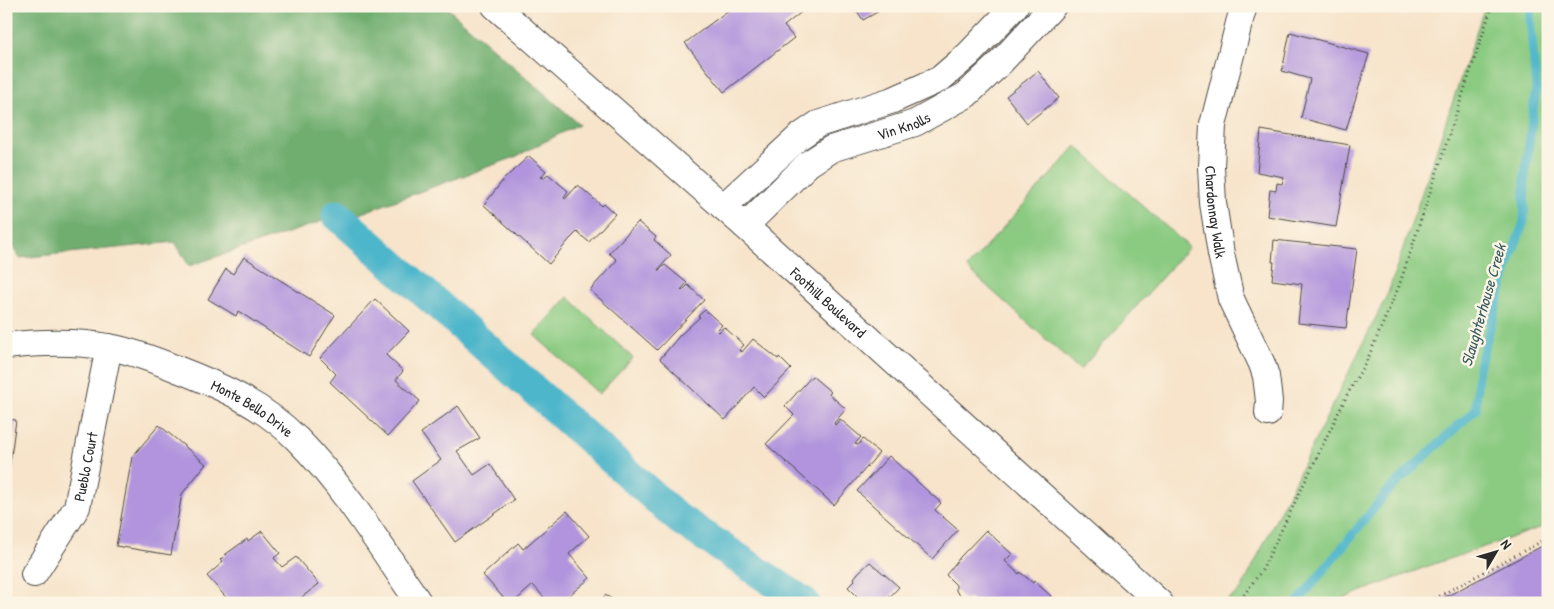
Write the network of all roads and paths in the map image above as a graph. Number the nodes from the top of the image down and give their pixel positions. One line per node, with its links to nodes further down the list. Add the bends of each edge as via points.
1 (495, 6): 6 (street, Foothill Boulevard)
2 (1015, 6): 6 (street, Vin Knolls, via 940,80 893,100 818,124 798,137)
3 (1053, 6): 7 (street, Vin Knolls, via 966,95 915,123 831,149 808,164)
4 (1244, 6): 10 (street, Chardonnay Walk, via 1213,125 1213,203 1231,299 1266,376)
5 (1492, 6): 16 (path, via 1395,295 1368,358 1262,570)
6 (723, 207): 7 (street, Foothill Boulevard)
7 (745, 226): 15 (street, Foothill Boulevard)
8 (6, 346): 9 (street, Monte Bello Drive, via 54,343)
9 (109, 347): 12 (street, Pueblo Court, via 77,507); 14 (street, Monte Bello Drive, via 146,357 217,385 240,396 280,424 321,467)
10 (1268, 413)
11 (1548, 538): 17 (path)
12 (34, 574)
13 (1535, 597): 18 (path)
14 (419, 603)
15 (1160, 603)
16 (1238, 603)
17 (1426, 603)
18 (1535, 603)

